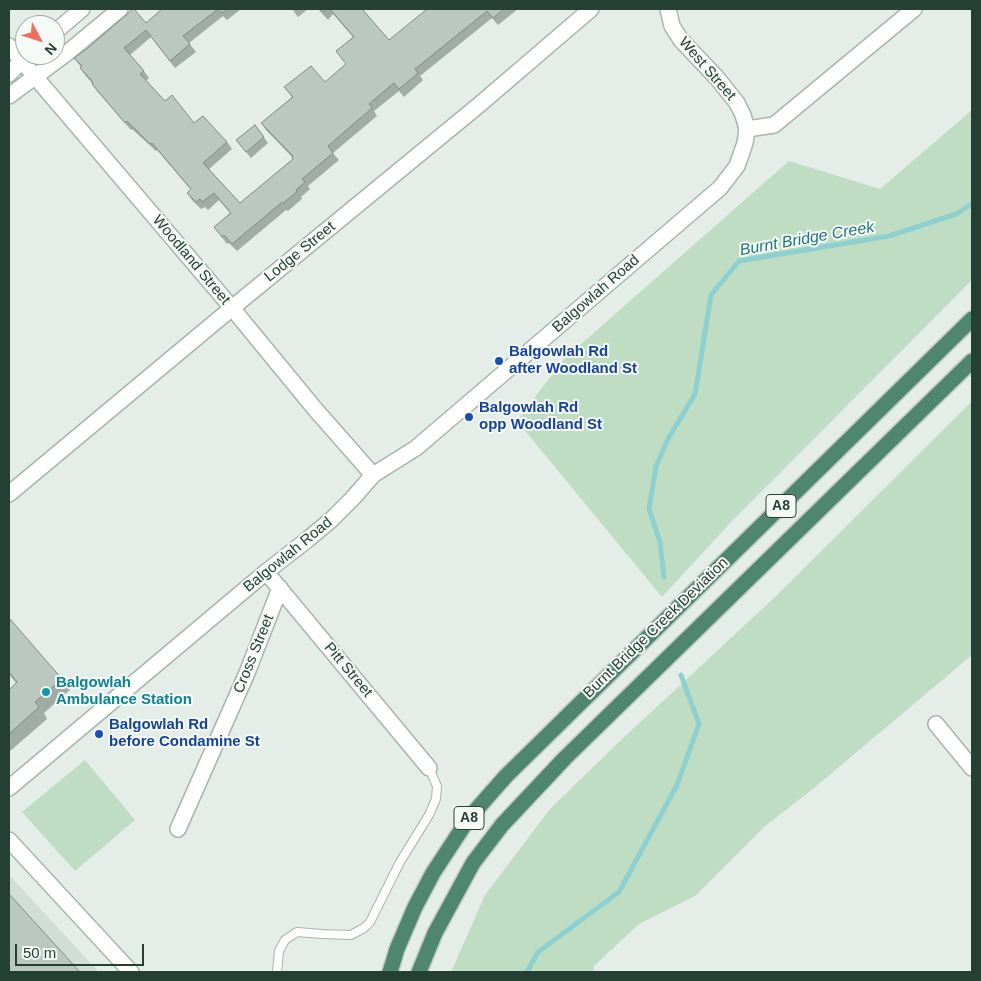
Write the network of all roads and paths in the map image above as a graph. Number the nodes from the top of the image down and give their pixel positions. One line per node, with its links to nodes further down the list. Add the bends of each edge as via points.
1 (82, 9): 6 (street)
2 (120, 9): 10 (street)
3 (592, 9): 13 (street, Lodge Street)
4 (668, 9): 12 (street, West Street, via 672,26 681,40 737,103)
5 (914, 9): 12 (street, via 774,125)
6 (65, 23)
7 (18, 65): 9 (street)
8 (29, 65): 10 (street, Woodland Street)
9 (9, 74)
10 (35, 76): 11 (street); 13 (street, Woodland Street)
11 (9, 96)
12 (747, 129): 16 (street, Balgowlah Road, via 737,166 720,188 416,448)
13 (232, 308): 16 (street, Woodland Street); 17 (street, Lodge Street)
14 (972, 319): 28 (highway, Burnt Bridge Creek Deviation / A8, via 506,776 469,818 433,873 397,949)
15 (972, 361): 29 (highway, Burnt Bridge Creek Deviation / A8, via 565,758 502,825 472,863 435,933)
16 (373, 474): 18 (street, Balgowlah Road, via 331,520)
17 (9, 494)
18 (266, 572): 19 (street, Pitt Street); 23 (street, Balgowlah Road)
19 (280, 588): 21 (street, Pitt Street); 24 (street, Cross Street, via 247,673)
20 (936, 724): 22 (street)
21 (429, 768): 27 (lane, via 437,786 436,798 370,922 351,935 297,932 285,940 279,951)
22 (972, 768)
23 (9, 788)
24 (178, 829)
25 (9, 840): 26 (street)
26 (131, 972)
27 (277, 972)
28 (390, 972)
29 (419, 972)

